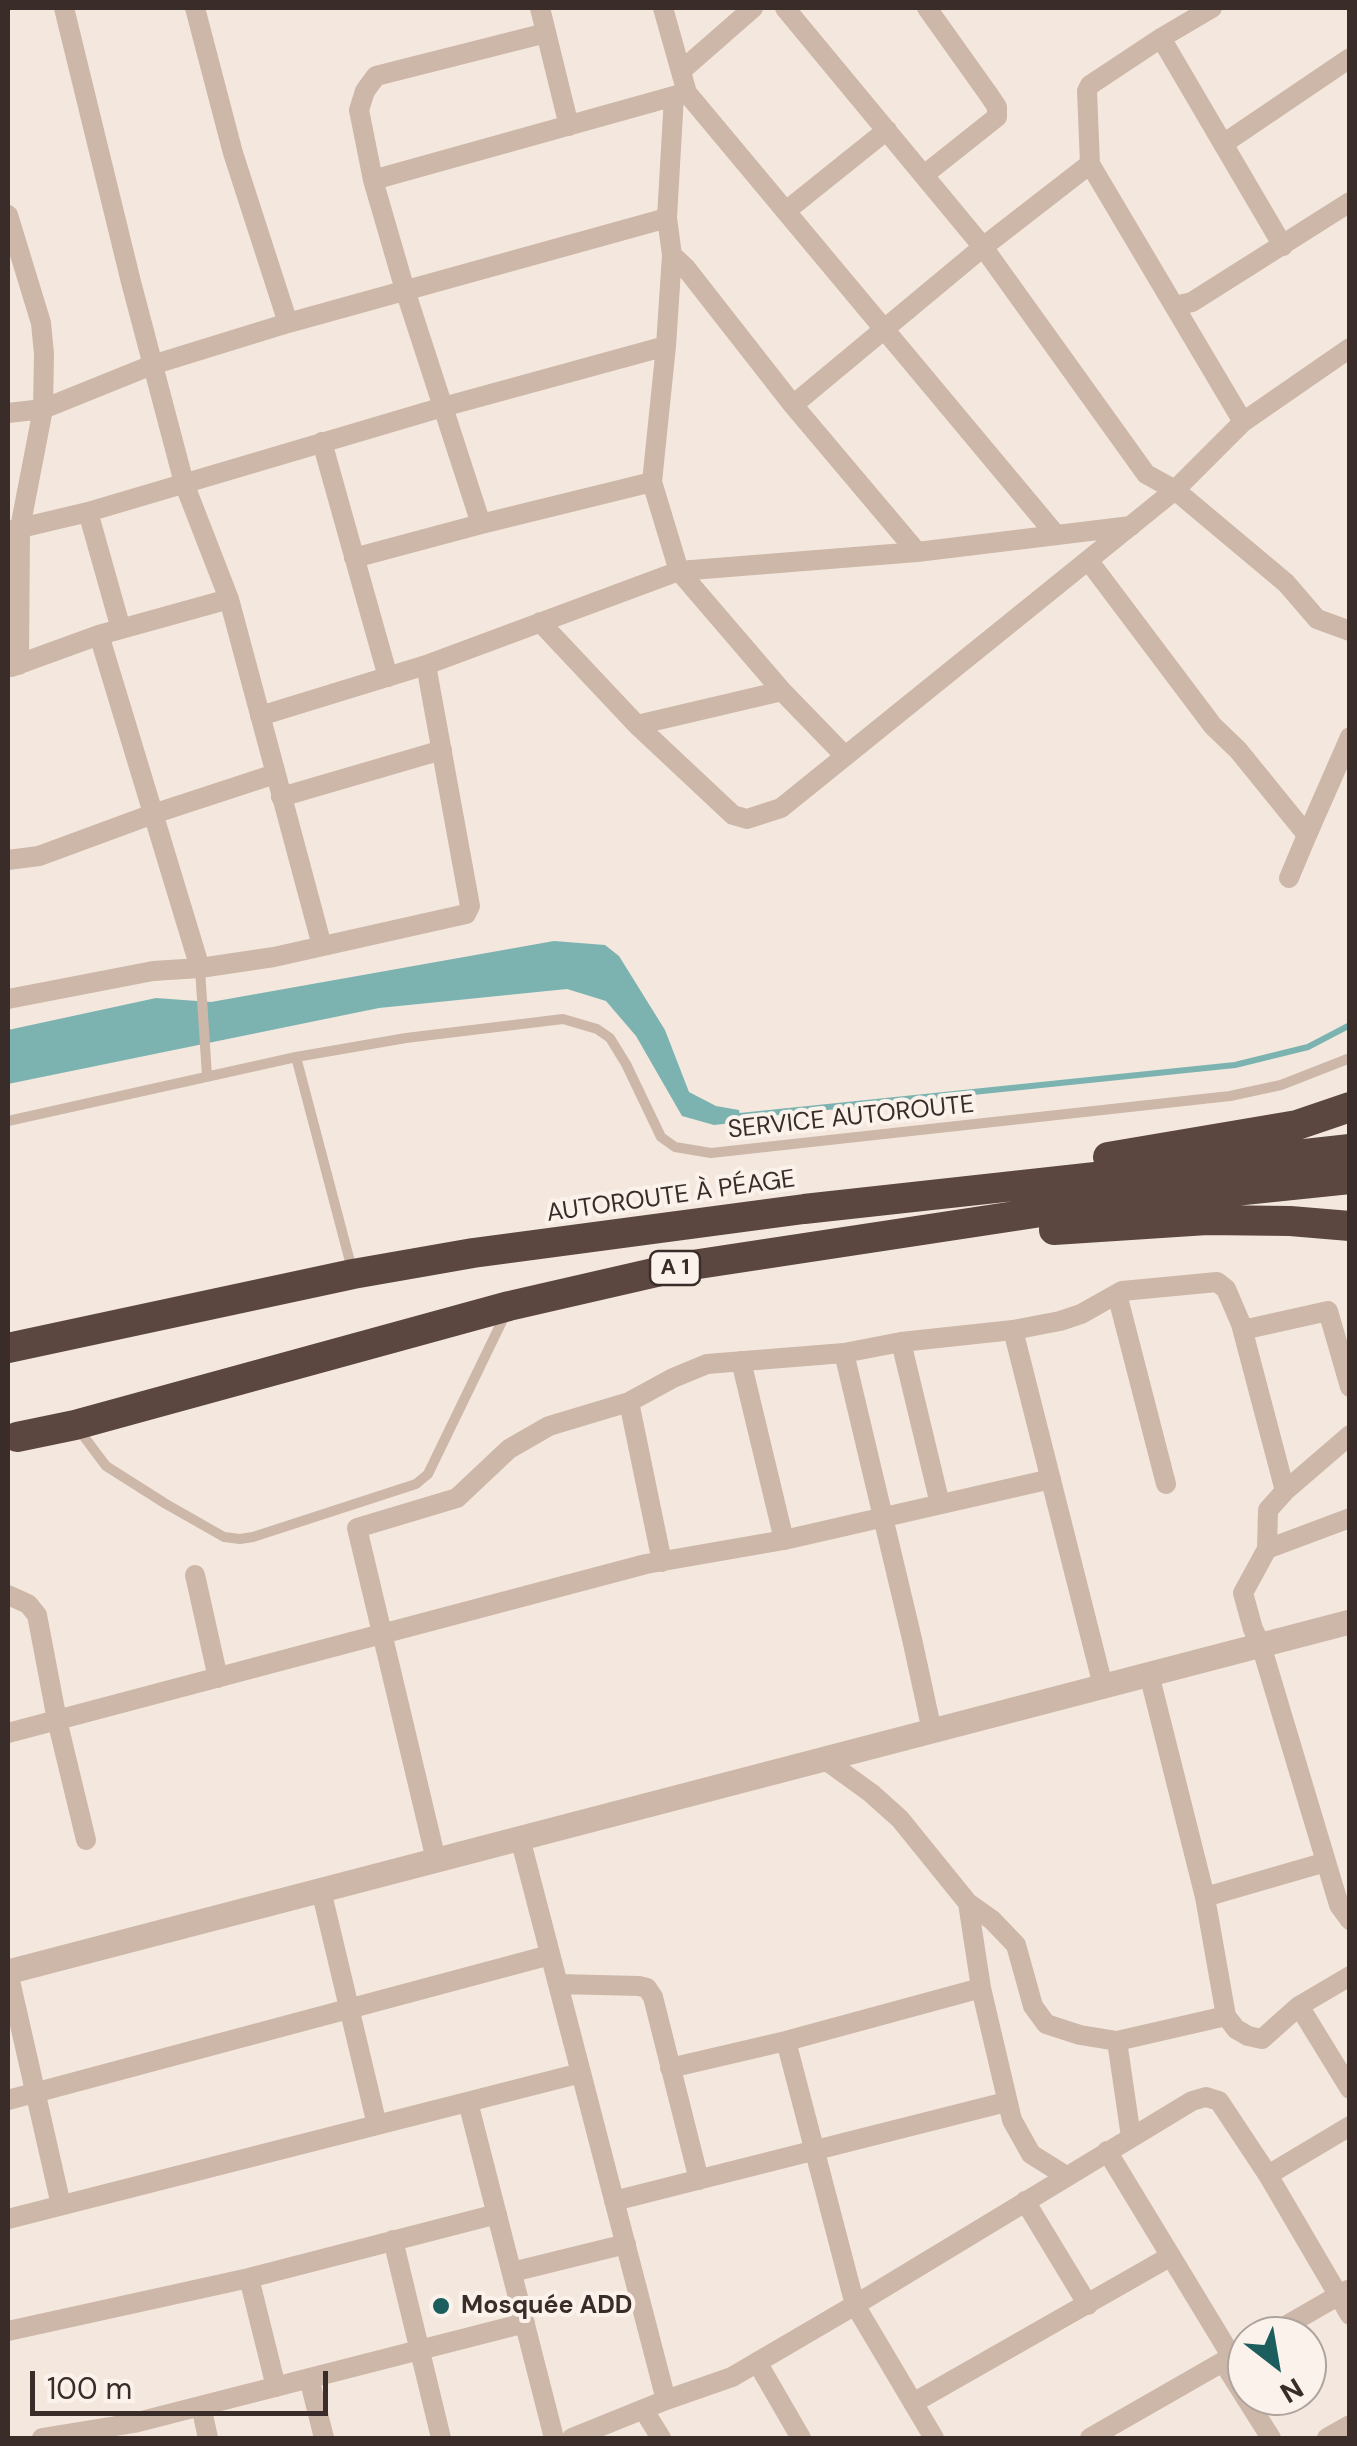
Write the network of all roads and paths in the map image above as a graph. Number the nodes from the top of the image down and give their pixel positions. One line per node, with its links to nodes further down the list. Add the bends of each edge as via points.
1 (64, 8): 33 (street)
2 (195, 8): 29 (street)
3 (540, 8): 9 (street)
4 (662, 8): 12 (street)
5 (754, 8): 12 (street)
6 (928, 8): 18 (street, via 997,116)
7 (790, 9): 15 (street)
8 (1206, 9): 10 (street)
9 (546, 33): 14 (street); 19 (street, via 376,76 359,110)
10 (1161, 38): 16 (street); 17 (street, via 1090,85)
11 (1350, 58): 16 (street)
12 (681, 71): 13 (street)
13 (681, 95): 14 (street); 21 (street); 23 (street)
14 (569, 126): 19 (street)
15 (887, 130): 18 (street); 21 (street)
16 (1223, 144): 25 (street)
17 (1090, 164): 24 (street); 28 (street)
18 (924, 174): 24 (street)
19 (372, 180): 27 (street)
20 (1350, 202): 25 (street)
21 (786, 211): 30 (street)
22 (8, 215): 36 (street, via 41,324)
23 (667, 218): 26 (street); 27 (street)
24 (984, 246): 30 (street); 42 (street, via 1146,474)
25 (1282, 246): 28 (street)
26 (672, 255): 31 (street); 34 (street)
27 (405, 290): 29 (street); 35 (street)
28 (1175, 306): 38 (street)
29 (288, 323): 33 (street)
30 (885, 328): 34 (street); 47 (street)
31 (666, 346): 35 (street); 40 (street)
32 (1350, 348): 38 (street)
33 (152, 365): 36 (street); 41 (street)
34 (792, 405): 48 (street)
35 (443, 406): 39 (street); 44 (street)
36 (44, 409): 37 (street); 46 (street)
37 (8, 413)
38 (1243, 422): 42 (street)
39 (322, 442): 41 (street); 49 (street)
40 (652, 482): 44 (street); 51 (street)
41 (184, 483): 43 (street); 52 (street)
42 (1175, 490): 45 (street); 55 (street, via 1286,583 1317,619)
43 (88, 512): 46 (street); 54 (street)
44 (481, 524): 49 (street)
45 (1131, 526): 47 (street); 50 (street)
46 (14, 529): 58 (street)
47 (1056, 535): 48 (street)
48 (917, 552): 51 (street)
49 (354, 558): 59 (street)
50 (1088, 560): 65 (street); 69 (street, via 1213,726)
51 (679, 571): 53 (street); 60 (street)
52 (229, 600): 54 (street); 61 (street)
53 (540, 622): 57 (street); 62 (street)
54 (120, 629): 56 (street)
55 (1350, 631)
56 (99, 634): 58 (street); 68 (street)
57 (426, 665): 59 (street); 64 (street)
58 (13, 666)
59 (388, 677): 61 (street)
60 (782, 691): 62 (street); 65 (street)
61 (260, 716): 66 (street)
62 (637, 725): 65 (street, via 733,815 747,819 781,808)
63 (1350, 737): 69 (street)
64 (442, 750): 67 (street); 72 (street, via 469,910)
65 (845, 756)
66 (276, 774): 67 (street); 68 (street)
67 (282, 796): 72 (street)
68 (154, 814): 70 (street, via 39,856); 73 (street)
69 (1307, 835): 71 (street)
70 (8, 860)
71 (1290, 878)
72 (322, 946): 73 (street)
73 (200, 968): 74 (street); 77 (lane)
74 (8, 999)
75 (296, 1057): 76 (lane, SERVICE AUTOROUTE, via 406,1038 581,1023 610,1038 661,1137 675,1147 711,1153 1230,1096); 77 (lane, SERVICE AUTOROUTE); 85 (lane)
76 (1350, 1058)
77 (207, 1076): 79 (lane, SERVICE AUTOROUTE)
78 (1350, 1107): 82 (highway, via 1297,1125)
79 (8, 1121)
80 (1350, 1149): 82 (highway, AUTOROUTE À PÉAGE / A 1)
81 (1350, 1179): 84 (highway, A 1, via 1061,1209)
82 (804, 1209): 85 (highway, AUTOROUTE À PÉAGE / A 1)
83 (1350, 1226): 84 (highway, via 1207,1220)
84 (841, 1243): 87 (highway, A 1, via 679,1267)
85 (354, 1274): 91 (highway, AUTOROUTE À PÉAGE / A 1)
86 (1117, 1294): 88 (street, via 1217,1282); 89 (street, via 1081,1314); 100 (street)
87 (509, 1306): 96 (highway, A 1); 96 (lane, via 428,1474 416,1484 253,1537 224,1537 166,1504 106,1466)
88 (1241, 1324): 94 (street, via 1256,1328 1328,1311); 101 (street)
89 (1013, 1330): 90 (street); 99 (street)
90 (901, 1342): 92 (street); 102 (street)
91 (8, 1348)
92 (844, 1353): 93 (street); 103 (street)
93 (741, 1362): 95 (street, via 707,1364); 105 (street)
94 (1350, 1387)
95 (629, 1402): 107 (street); 111 (street, via 549,1426 509,1450 457,1498 357,1528)
96 (75, 1425): 98 (highway, A 1)
97 (1350, 1435): 101 (street)
98 (17, 1437)
99 (1050, 1478): 102 (street); 115 (street)
100 (1166, 1484)
101 (1285, 1491): 106 (street, via 1268,1510)
102 (940, 1504): 103 (street)
103 (883, 1517): 105 (street); 117 (street)
104 (1350, 1518): 106 (street)
105 (784, 1540): 107 (street)
106 (1268, 1549): 112 (street, via 1244,1593)
107 (662, 1562): 111 (street)
108 (196, 1575): 114 (street)
109 (8, 1594): 116 (street, via 37,1615)
110 (1350, 1622): 112 (street)
111 (382, 1634): 114 (street); 122 (street)
112 (1261, 1645): 113 (street); 123 (street)
113 (1149, 1674): 115 (street); 125 (street)
114 (218, 1678): 116 (street)
115 (1103, 1686): 117 (street)
116 (56, 1720): 118 (street); 121 (street)
117 (932, 1731): 119 (street)
118 (8, 1733)
119 (824, 1759): 120 (street); 126 (street, via 900,1819)
120 (520, 1838): 122 (street); 128 (street)
121 (86, 1840)
122 (436, 1860): 124 (street)
123 (1326, 1862): 125 (street); 127 (street, via 1338,1905)
124 (321, 1890): 129 (street); 134 (street)
125 (1205, 1897): 135 (street)
126 (968, 1902): 132 (street); 137 (street, via 1016,1945 1033,2006 1046,2024)
127 (1350, 1920)
128 (550, 1956): 131 (street); 134 (street)
129 (8, 1972): 141 (street)
130 (1350, 1976): 133 (street)
131 (558, 1984): 138 (street, via 647,1988); 139 (street)
132 (981, 1988): 136 (street); 144 (street)
133 (1299, 2006): 135 (street, via 1262,2039 1248,2036); 140 (street)
134 (350, 2009): 141 (street); 145 (street)
135 (1226, 2016): 137 (street)
136 (786, 2041): 138 (street); 148 (street)
137 (1117, 2041): 147 (street)
138 (670, 2068): 152 (street)
139 (581, 2073): 143 (street); 153 (street)
140 (1350, 2089)
141 (35, 2093): 142 (street); 155 (street)
142 (8, 2100)
143 (468, 2102): 145 (street); 156 (street)
144 (1006, 2102): 148 (street); 151 (street, via 1031,2154)
145 (377, 2125): 155 (street)
146 (1350, 2126): 150 (street)
147 (1132, 2137): 149 (street); 150 (street, via 1206,2097 1219,2101)
148 (814, 2151): 152 (street); 164 (street)
149 (1107, 2151): 151 (street); 160 (street)
150 (1268, 2175): 163 (street)
151 (1066, 2176): 154 (street)
152 (699, 2180): 153 (street)
153 (614, 2201): 159 (street)
154 (1025, 2202): 164 (street); 165 (street)
155 (61, 2205): 157 (street)
156 (497, 2214): 158 (street); 161 (street)
157 (8, 2218)
158 (392, 2240): 162 (street); 171 (street)
159 (626, 2244): 161 (street); 176 (street)
160 (1171, 2256): 165 (street); 170 (street)
161 (512, 2272): 168 (street)
162 (249, 2278): 169 (street); 175 (street)
163 (1344, 2292): 166 (street); 167 (street)
164 (855, 2305): 173 (street); 177 (street)
165 (1088, 2305): 177 (street)
166 (1350, 2315)
167 (1303, 2316)
168 (525, 2323): 171 (street); 185 (street)
169 (8, 2330)
170 (1227, 2344)
171 (420, 2350): 174 (street); 184 (street)
172 (1227, 2359): 190 (street)
173 (757, 2362): 176 (street); 188 (street)
174 (309, 2378): 175 (street); 183 (street)
175 (276, 2387): 178 (street)
176 (666, 2400): 179 (street)
177 (913, 2404): 189 (street)
178 (201, 2406): 181 (street); 182 (street)
179 (644, 2409): 186 (street); 187 (street)
180 (1350, 2425): 191 (street)
181 (42, 2438)
182 (208, 2438)
183 (324, 2438)
184 (442, 2438)
185 (554, 2438)
186 (572, 2438)
187 (661, 2438)
188 (801, 2438)
189 (934, 2438)
190 (1090, 2438)
191 (1327, 2438)

